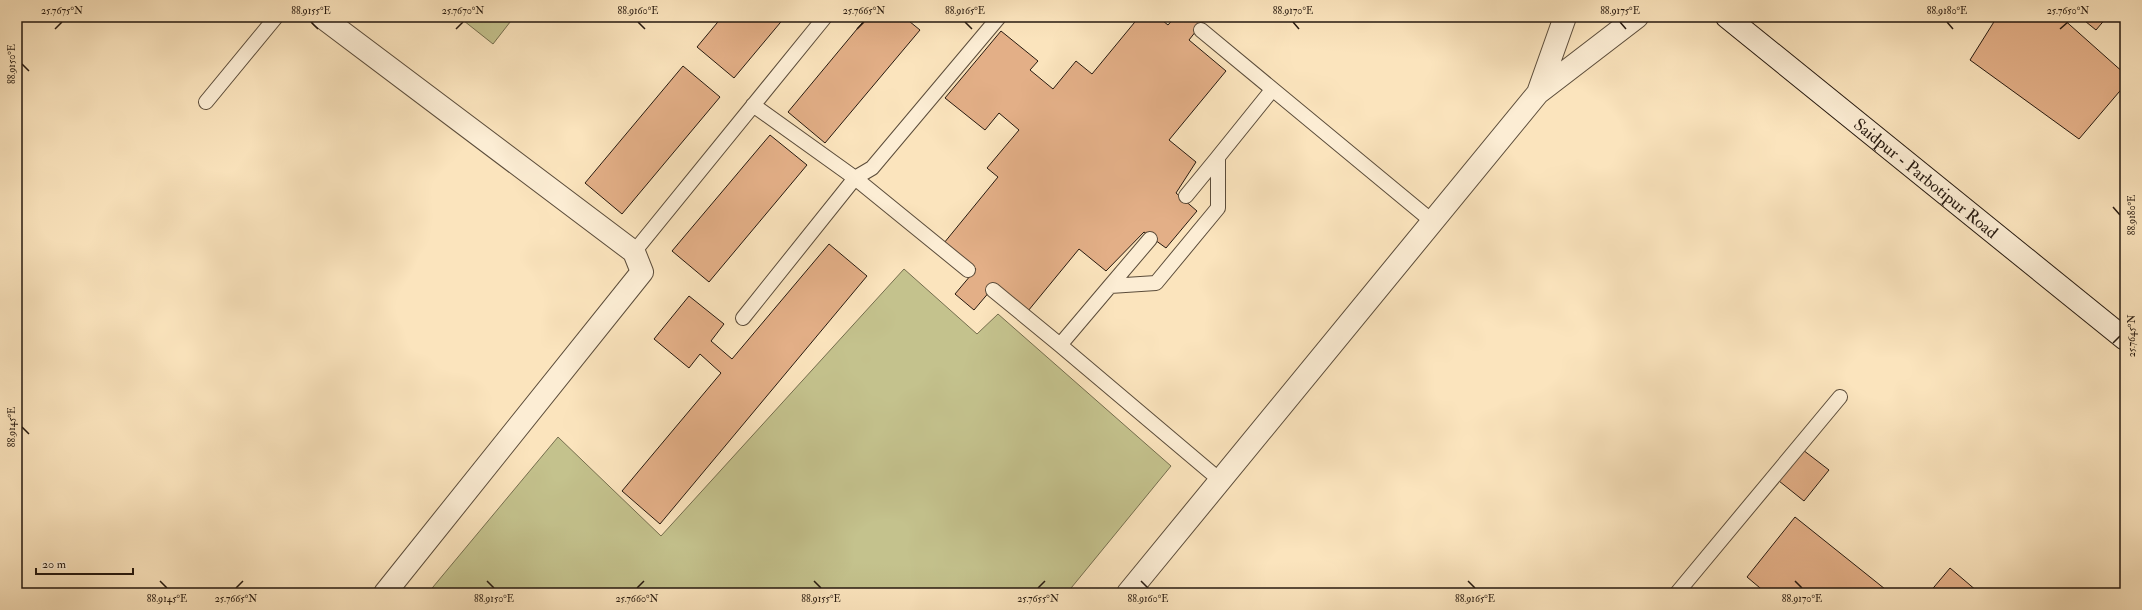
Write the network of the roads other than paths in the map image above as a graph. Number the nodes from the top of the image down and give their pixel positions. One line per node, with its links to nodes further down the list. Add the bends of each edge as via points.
1 (276, 17): 11 (lane)
2 (322, 17): 18 (street)
3 (826, 17): 12 (lane)
4 (999, 17): 14 (lane, via 872,168)
5 (1565, 17): 10 (street)
6 (1637, 17): 10 (street)
7 (1727, 17): 23 (street, Saidpur - Parbotipur Road)
8 (1201, 30): 9 (lane)
9 (1272, 90): 13 (lane); 16 (lane)
10 (1538, 93): 16 (street)
11 (206, 102)
12 (753, 105): 14 (lane); 18 (lane)
13 (1218, 157): 15 (lane); 20 (lane, via 1218,208 1156,283)
14 (855, 178): 19 (lane); 22 (lane)
15 (1186, 196)
16 (1433, 222): 26 (street)
17 (1150, 239): 20 (lane)
18 (634, 252): 27 (street, via 642,272)
19 (968, 270)
20 (1110, 286): 24 (lane)
21 (993, 290): 24 (lane)
22 (743, 318)
23 (2125, 339)
24 (1060, 345): 26 (lane)
25 (1840, 396): 29 (lane)
26 (1221, 481): 28 (street)
27 (385, 593)
28 (1128, 593)
29 (1677, 593)

